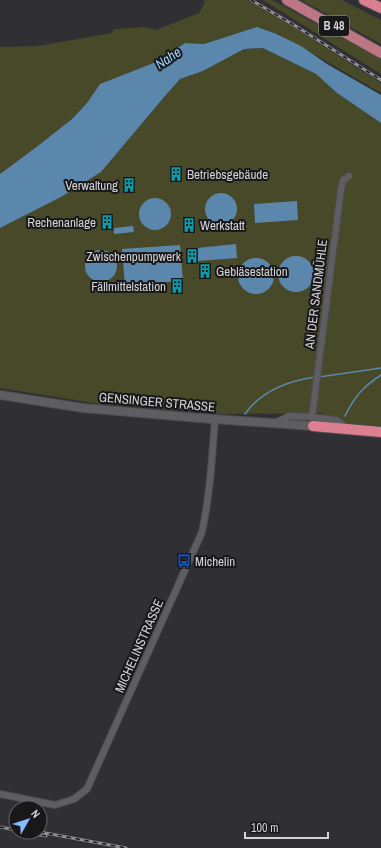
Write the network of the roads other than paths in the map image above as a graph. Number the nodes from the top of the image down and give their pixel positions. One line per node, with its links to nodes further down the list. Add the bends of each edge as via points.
1 (287, 0): 4 (main road, B 48)
2 (364, 0): 3 (highway)
3 (381, 8)
4 (381, 53)
5 (349, 176): 8 (street, AN DER SANDMÜHLE, via 343,180 341,189)
6 (0, 395): 7 (street, GENSINGER STRASSE, via 83,408)
7 (215, 419): 8 (street, GENSINGER STRASSE, via 275,423); 10 (street, MICHELINSTRASSE, via 208,506 202,532 87,789 74,799 54,805)
8 (312, 422): 9 (highway)
9 (381, 432)
10 (0, 794)

